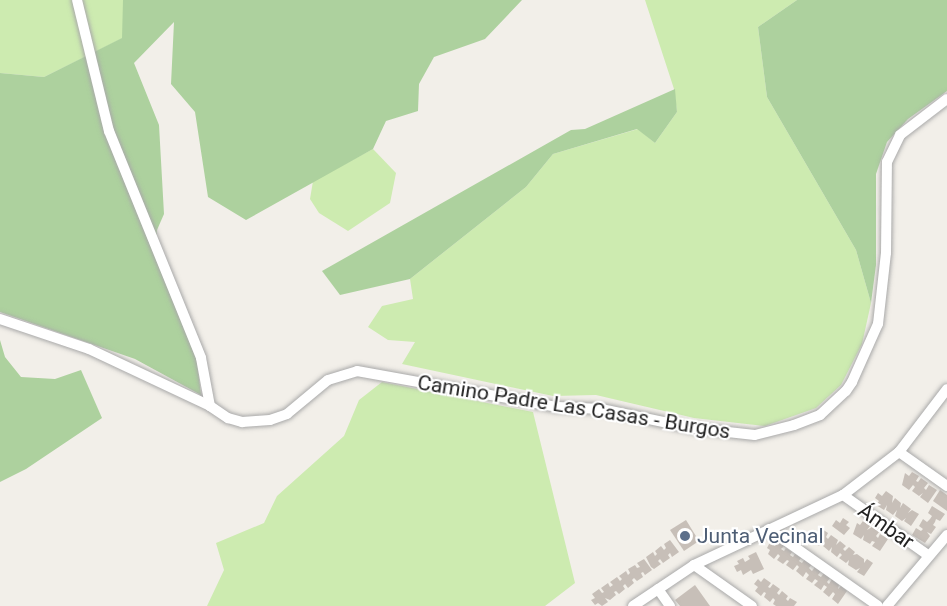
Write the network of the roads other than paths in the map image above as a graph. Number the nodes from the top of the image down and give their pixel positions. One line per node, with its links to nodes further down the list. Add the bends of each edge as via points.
1 (77, 0): 5 (street, via 109,131 201,358)
2 (947, 99): 5 (street, Camino Padre Las Casas - Burgos, via 907,127 890,152 885,176 886,253 878,324 852,382 820,415 754,435 692,428 601,409 558,407 357,371 328,380 287,414 270,420 254,423 228,418)
3 (0, 319): 5 (street, Camino Padre Las Casas - Burgos, via 89,349)
4 (947, 389): 6 (street)
5 (210, 406)
6 (899, 452): 7 (street); 8 (street)
7 (947, 486)
8 (843, 495): 9 (street); 11 (street, Ámbar)
9 (769, 529): 12 (street); 17 (street)
10 (947, 535): 11 (street)
11 (929, 556): 18 (street)
12 (694, 565): 13 (street); 16 (street)
13 (658, 589): 14 (street); 15 (street)
14 (633, 606)
15 (670, 606)
16 (752, 606)
17 (878, 606)
18 (887, 606)

